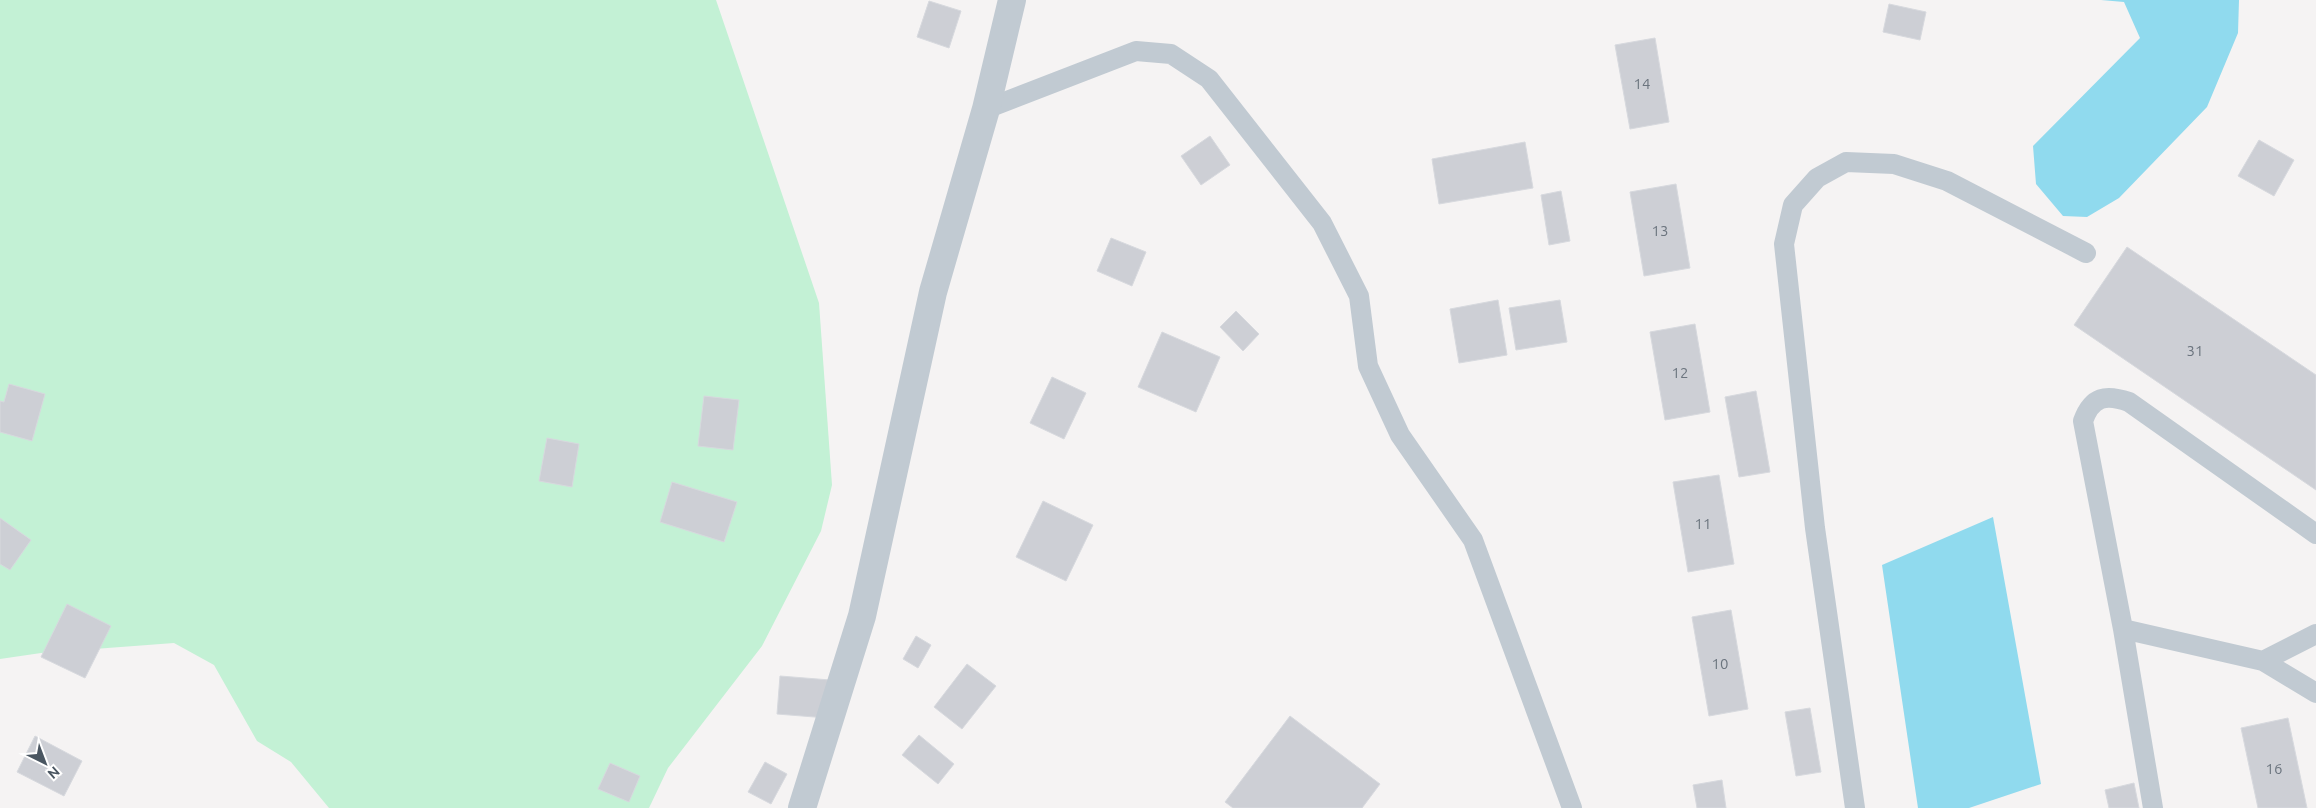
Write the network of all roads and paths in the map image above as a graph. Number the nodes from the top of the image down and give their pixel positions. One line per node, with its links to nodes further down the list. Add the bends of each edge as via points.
1 (1012, 0): 2 (street)
2 (986, 109): 9 (street, via 933,292 862,616); 10 (lane, via 1136,51 1172,54 1209,79 1322,223 1358,296 1368,366 1400,435 1473,540)
3 (2086, 253): 11 (lane, via 1947,181 1894,164 1846,162 1817,178 1793,205 1784,244 1815,528)
4 (2316, 534): 5 (lane, via 2130,402 2114,397 2100,398 2088,408 2083,421)
5 (2123, 628): 7 (lane); 12 (lane)
6 (2316, 634): 7 (lane)
7 (2263, 661): 8 (lane)
8 (2316, 692)
9 (802, 808)
10 (1572, 808)
11 (1854, 808)
12 (2153, 808)

